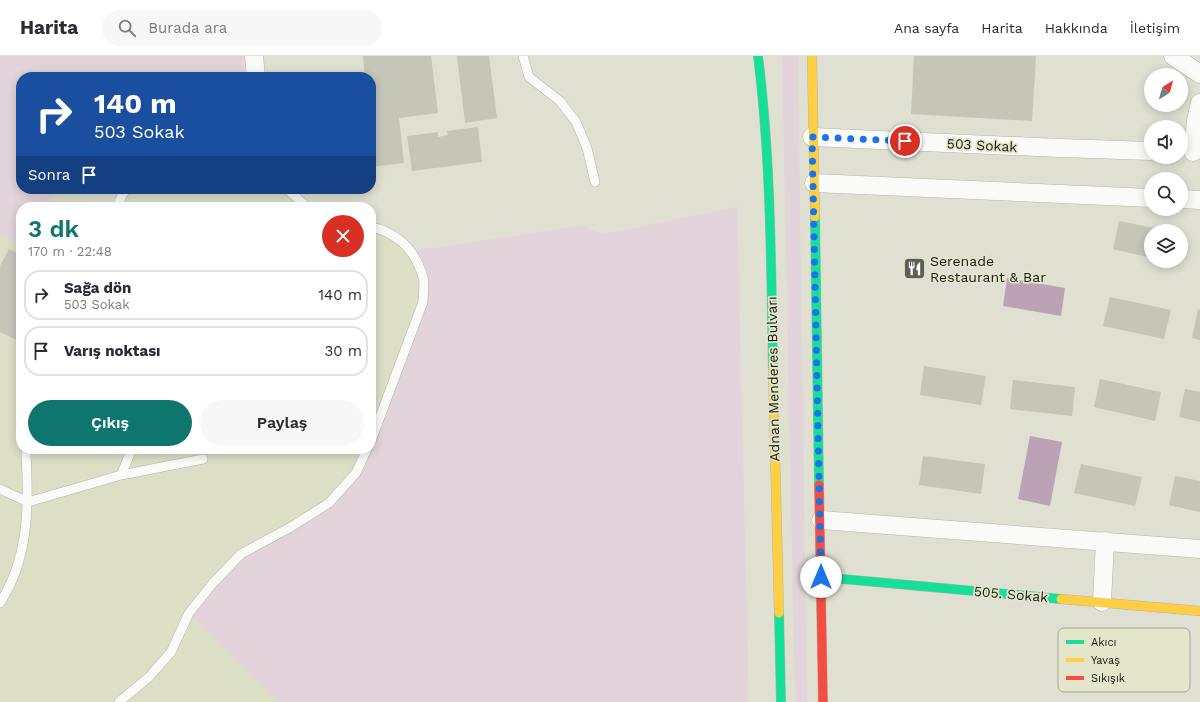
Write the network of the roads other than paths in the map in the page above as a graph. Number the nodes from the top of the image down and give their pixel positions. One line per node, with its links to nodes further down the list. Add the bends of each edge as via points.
1 (254, 56): 6 (street)
2 (523, 56): 12 (lane, via 529,77 560,101 576,122 587,148)
3 (758, 56): 36 (main road, Adnan Menderes Bulvarı, via 769,175)
4 (812, 56): 9 (main road)
5 (1173, 56): 7 (street)
6 (256, 72)
7 (1200, 74)
8 (1200, 103): 11 (street)
9 (812, 137): 10 (street, 503 Sokak); 13 (main road)
10 (1144, 151)
11 (1192, 152)
12 (595, 182)
13 (814, 182): 15 (street); 28 (main road)
14 (293, 194): 18 (lane)
15 (1144, 198)
16 (1188, 199): 17 (street)
17 (1200, 200)
18 (301, 202)
19 (376, 229): 20 (lane, via 395,236 412,251 424,278 423,302)
20 (376, 428)
21 (26, 454): 27 (lane)
22 (130, 454): 25 (lane)
23 (365, 454): 35 (lane, via 356,473 329,503 241,554 189,613 171,652 149,677)
24 (203, 459): 25 (lane)
25 (121, 475): 27 (lane)
26 (0, 489): 27 (lane)
27 (28, 502): 33 (lane, via 22,555 10,588)
28 (821, 520): 29 (street); 31 (main road)
29 (1105, 541): 30 (street); 32 (street)
30 (1200, 548)
31 (821, 577): 32 (main road, 505. Sokak); 37 (main road)
32 (1102, 602): 34 (main road, 505. Sokak)
33 (0, 603)
34 (1200, 611)
35 (119, 702)
36 (781, 702)
37 (823, 702)

